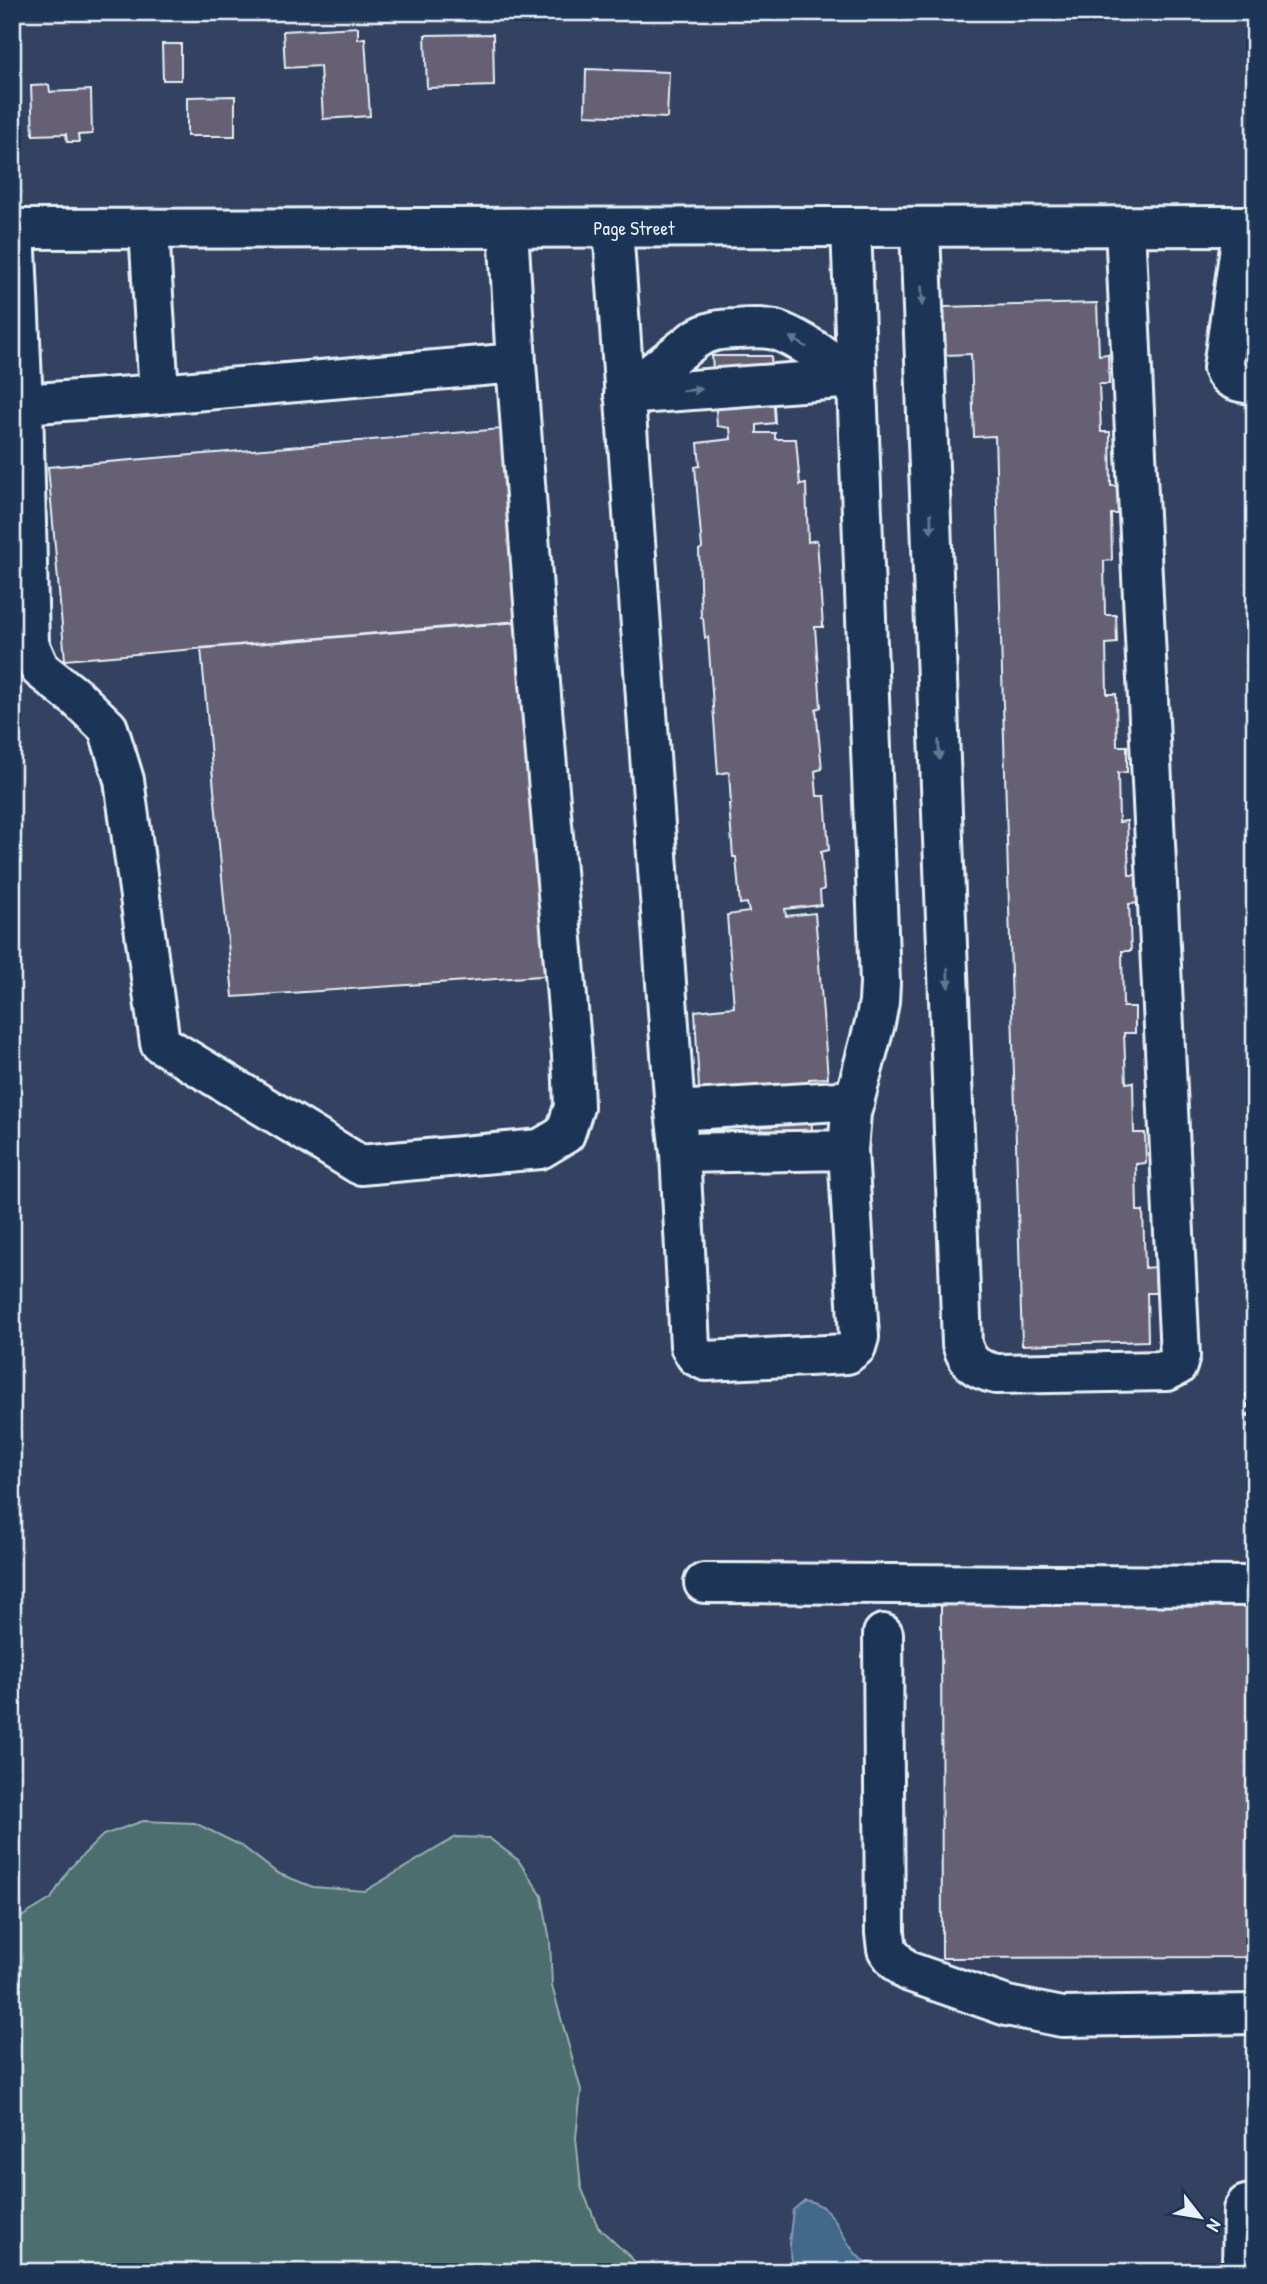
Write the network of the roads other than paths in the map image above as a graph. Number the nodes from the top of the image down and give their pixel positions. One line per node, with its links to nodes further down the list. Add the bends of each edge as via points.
1 (1251, 222): 3 (main road, Page Street); 9 (main road)
2 (851, 227): 4 (main road, Page Street); 5 (main road, Page Street); 11 (main road)
3 (1125, 227): 5 (main road, Page Street); 5 (main road, one-way to 3, via 962,1344 965,1356 983,1371 996,1374 1167,1371 1177,1366 1180,1356)
4 (613, 228): 8 (main road, Page Street); 14 (main road)
5 (920, 228)
6 (14, 229): 7 (main road, Page Street); 15 (main road)
7 (149, 229): 8 (main road, Page Street); 13 (main road)
8 (508, 229): 10 (main road)
9 (1245, 289): 12 (main road, via 1223,368 1231,379)
10 (516, 363): 13 (main road); 15 (main road, via 573,1107 565,1134 540,1149 360,1165 160,1043 124,780 108,728 40,669 29,644)
11 (856, 378): 14 (main road, one-way to 11); 14 (main road, one-way to 14, via 776,331 719,330 694,340); 16 (main road, via 880,983)
12 (1255, 385)
13 (159, 394): 15 (main road)
14 (624, 395): 17 (main road)
15 (23, 404)
16 (855, 1100): 17 (main road); 18 (main road)
17 (675, 1111): 19 (main road)
18 (848, 1150): 19 (main road); 19 (main road, via 856,1347 847,1354 706,1361 690,1346)
19 (680, 1153)
20 (704, 1583): 21 (main road)
21 (1255, 1586)
22 (883, 1634): 23 (main road, via 885,1933 887,1950 895,1961 907,1971 983,1998 1062,2017)
23 (1255, 2014)
24 (1255, 2203): 25 (main road, via 1243,2210)
25 (1242, 2272)

